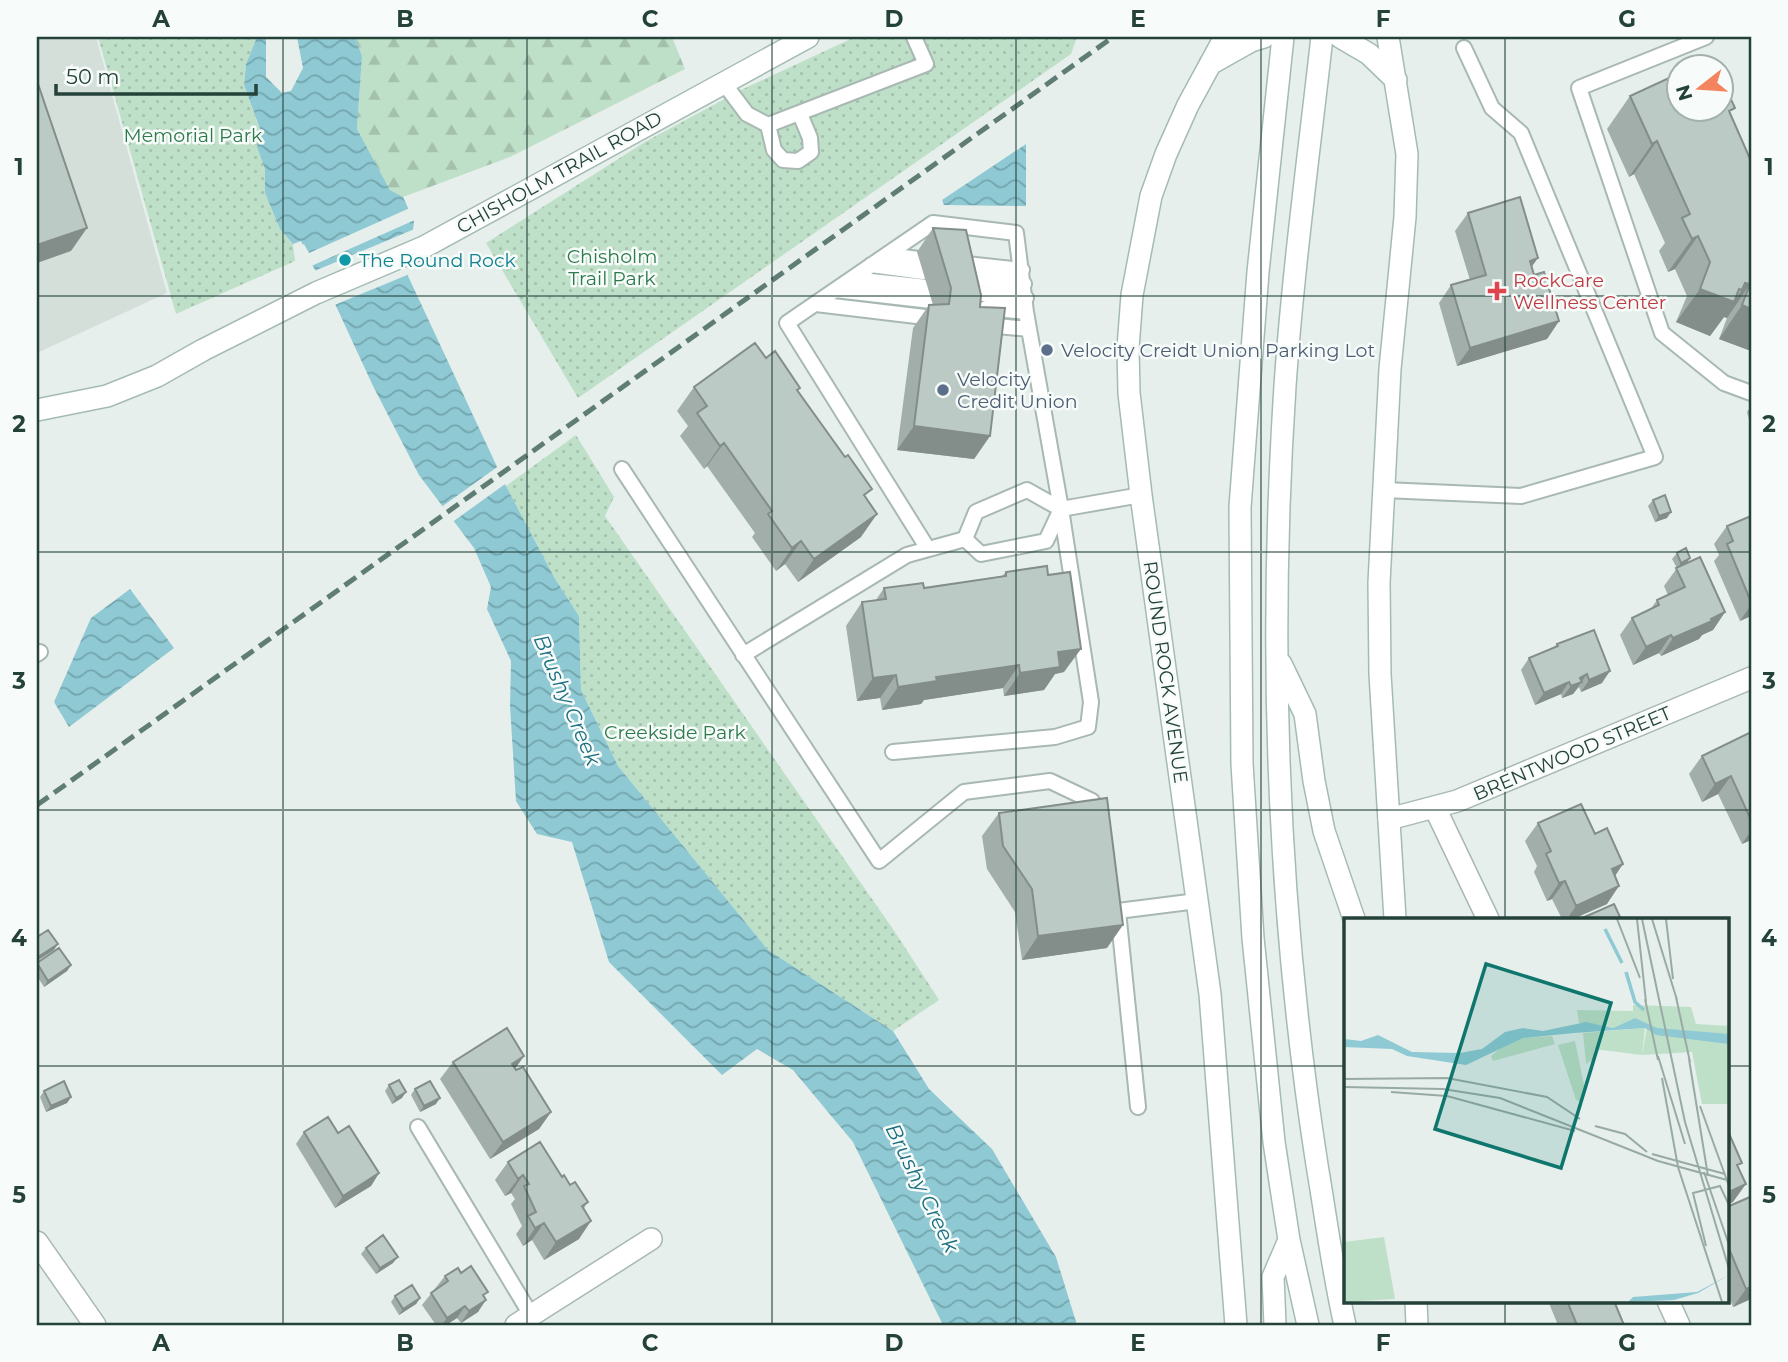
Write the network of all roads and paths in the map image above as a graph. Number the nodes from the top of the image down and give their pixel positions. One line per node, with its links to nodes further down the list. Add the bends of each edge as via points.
1 (808, 37): 14 (main road, CHISHOLM TRAIL ROAD)
2 (914, 37): 15 (lane, via 926,64)
3 (1209, 37): 12 (main road)
4 (1225, 37): 12 (main road, ROUND ROCK AVENUE)
5 (1264, 37): 12 (main road)
6 (1283, 37): 50 (main road, via 1240,507 1242,751 1253,938)
7 (1322, 37): 37 (main road, via 1285,385)
8 (1339, 37): 13 (main road, via 1369,54)
9 (1388, 37): 13 (main road)
10 (1706, 37): 28 (lane, via 1579,88 1662,334 1724,383)
11 (1464, 48): 31 (lane, via 1492,108 1521,133 1655,457 1521,495)
12 (1209, 65): 32 (main road, ROUND ROCK AVENUE, via 1151,196 1132,295 1129,393)
13 (1396, 80): 31 (main road, via 1406,154 1405,217)
14 (723, 82): 16 (lane, via 747,114); 29 (main road, CHISHOLM TRAIL ROAD, via 424,247 316,293 158,376 107,396)
15 (800, 114): 16 (lane); 16 (lane, via 811,152 798,161 783,160 774,150)
16 (768, 125)
17 (887, 255): 18 (lane); 18 (lane, via 921,265); 22 (lane, via 933,223 1016,233)
18 (871, 265): 19 (lane)
19 (852, 279): 20 (lane); 21 (lane)
20 (927, 287)
21 (835, 290): 23 (lane); 24 (lane)
22 (1024, 291): 22 (lane, via 957,284); 27 (lane)
23 (931, 302)
24 (816, 304): 25 (lane); 35 (lane, via 787,323)
25 (933, 318)
26 (964, 323): 27 (lane)
27 (1029, 329): 33 (lane)
28 (1751, 393)
29 (37, 410)
30 (622, 469): 36 (lane)
31 (1384, 490): 41 (main road, via 1379,583)
32 (1141, 495): 33 (lane); 43 (main road, ROUND ROCK AVENUE)
33 (1061, 509): 34 (lane, via 1046,541 981,554); 34 (lane, via 1027,490 976,512); 39 (lane, via 1091,702 1088,727 1055,737)
34 (965, 539): 35 (lane)
35 (929, 549): 36 (lane, via 907,555)
36 (744, 655): 42 (lane, via 879,861 964,792 1037,782 1050,781 1092,801)
37 (1278, 658): 44 (main road, via 1305,714 1324,831); 59 (main road, via 1280,820 1299,1039)
38 (1751, 678): 40 (main road, BRENTWOOD STREET)
39 (893, 752)
40 (1435, 808): 41 (main road, BRENTWOOD STREET); 46 (main road)
41 (1389, 819): 45 (main road)
42 (1102, 832)
43 (1197, 901): 47 (lane, via 1117,904); 56 (main road, ROUND ROCK AVENUE, via 1210,994)
44 (1354, 918)
45 (1395, 918)
46 (1488, 918)
47 (1138, 1107)
48 (418, 1127): 54 (lane)
49 (651, 1239): 54 (main road)
50 (1289, 1240): 57 (main road, via 1273,1277); 58 (main road)
51 (37, 1242): 55 (main road)
52 (1416, 1302): 60 (main road)
53 (1668, 1302): 61 (main road)
54 (523, 1320)
55 (95, 1325)
56 (1236, 1325)
57 (1275, 1325)
58 (1308, 1325)
59 (1345, 1325)
60 (1417, 1325)
61 (1679, 1325)

